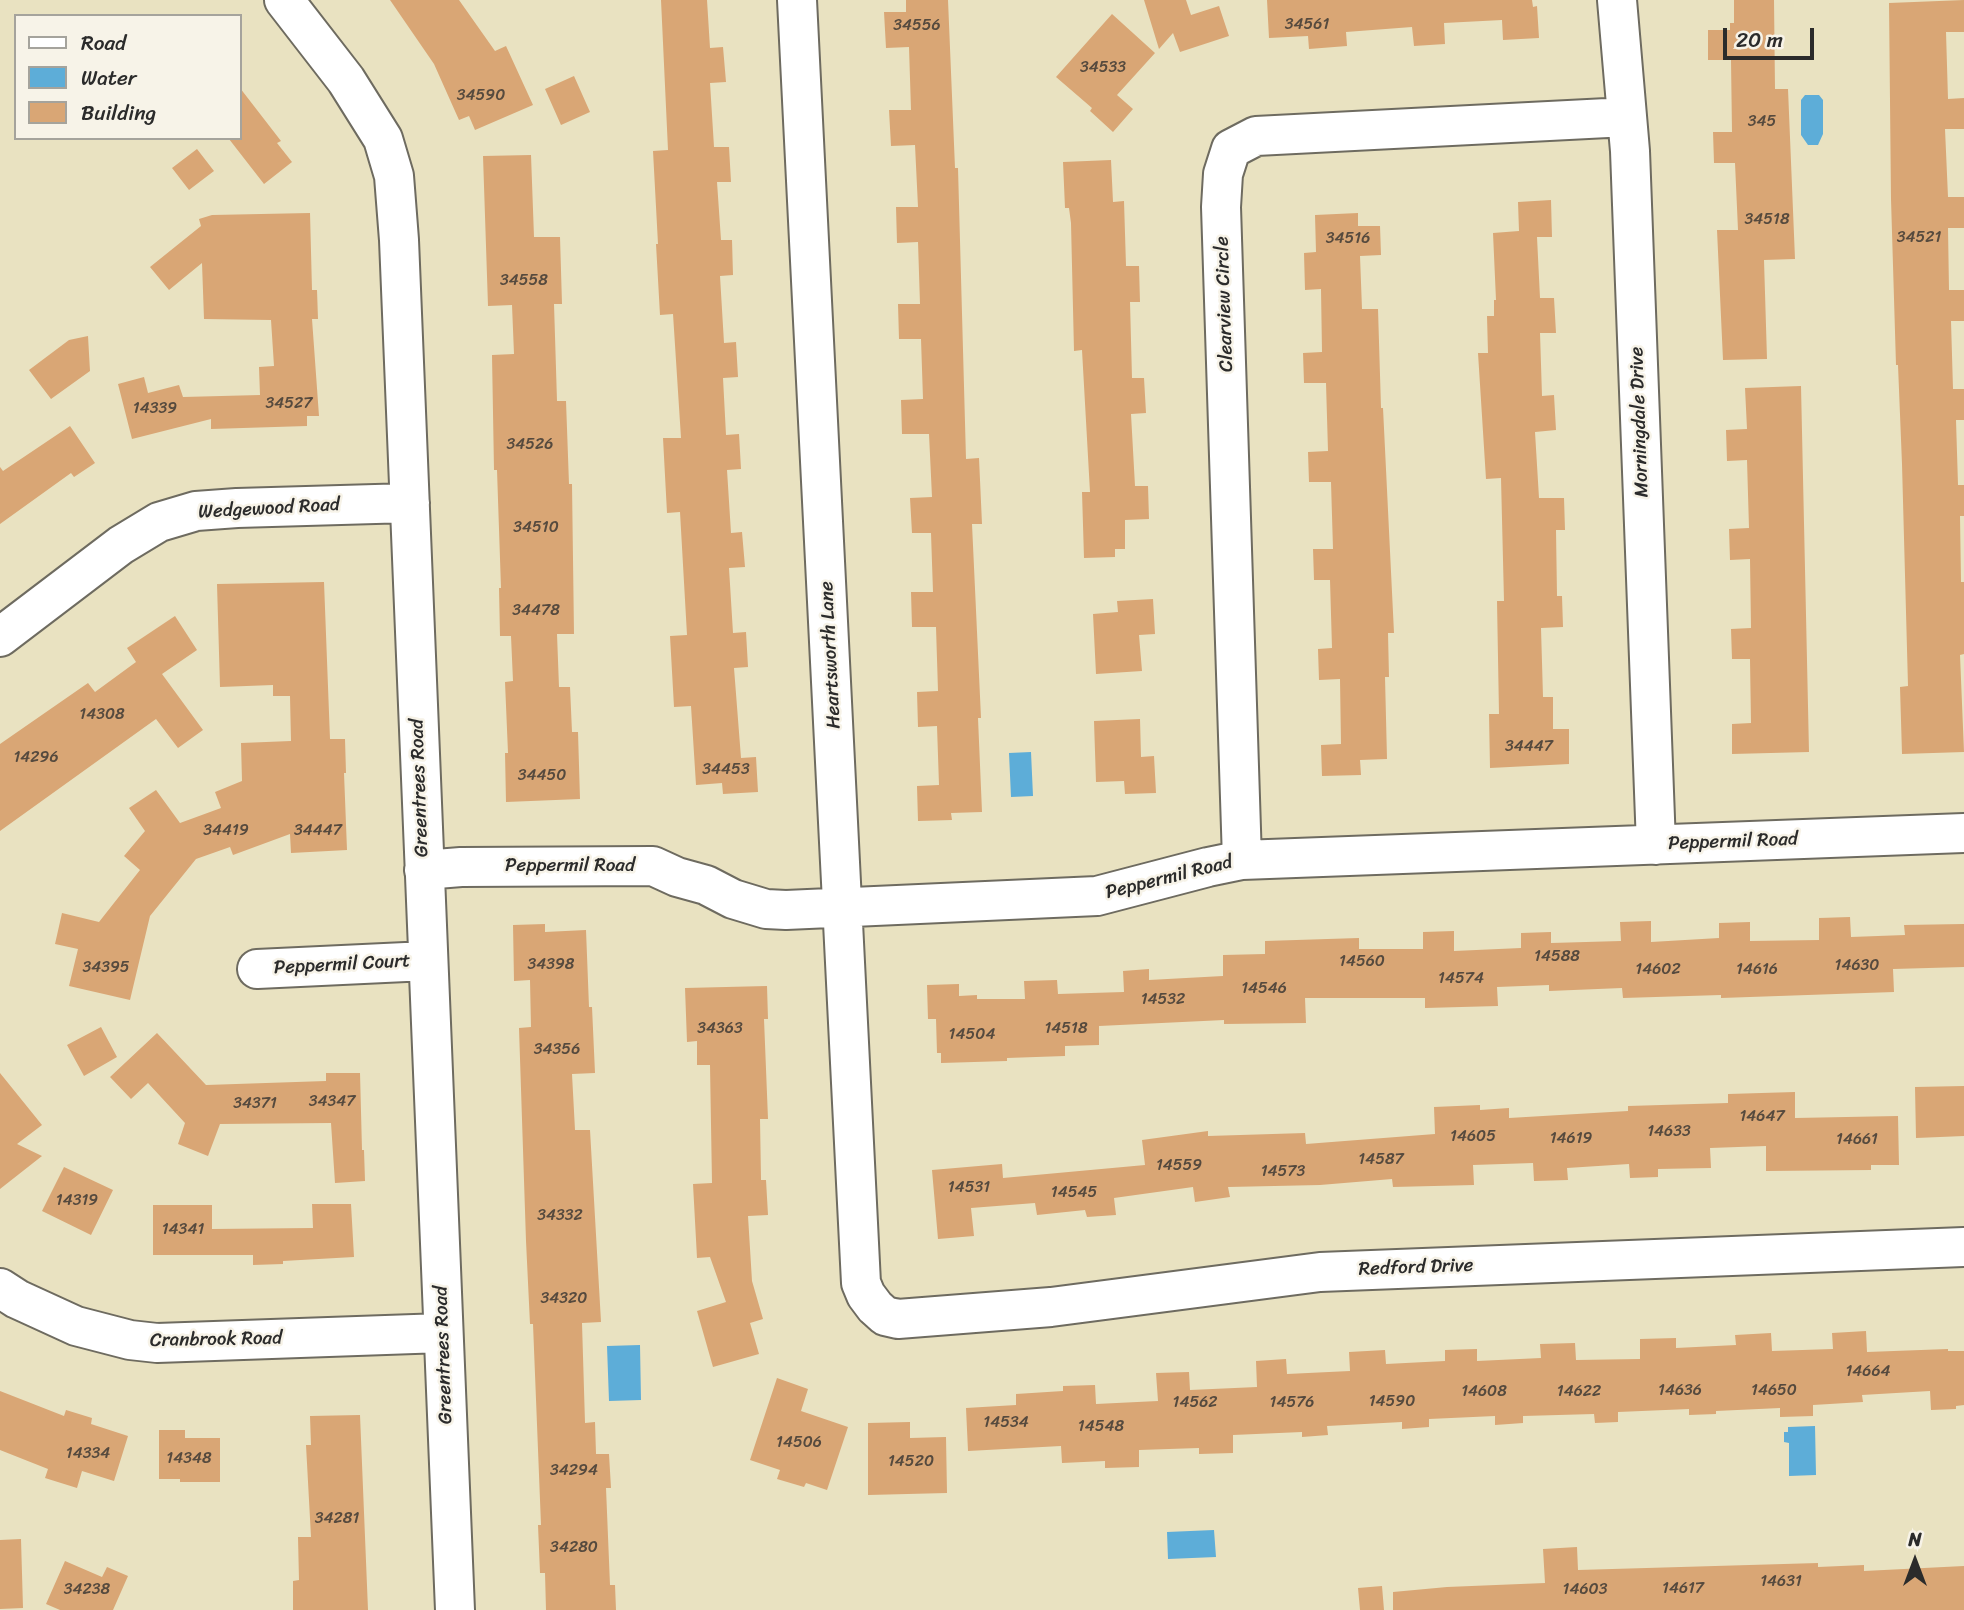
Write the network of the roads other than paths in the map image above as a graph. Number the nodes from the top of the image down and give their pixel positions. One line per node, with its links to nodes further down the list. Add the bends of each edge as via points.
1 (284, 0): 5 (street, Greentrees Road, via 346,80 383,139 394,176)
2 (797, 0): 11 (street, Heartsworth Lane)
3 (1617, 0): 4 (street, Morningdale Drive)
4 (1627, 117): 8 (street, Morningdale Drive); 9 (street, Clearview Circle, via 1256,136 1231,149 1223,174 1222,207)
5 (410, 503): 6 (street, Wedgewood Road, via 196,511 159,522 121,545); 10 (street, Greentrees Road)
6 (0, 637)
7 (1964, 833): 8 (street, Peppermil Road)
8 (1656, 845): 9 (street, Peppermil Road)
9 (1242, 860): 11 (street, Peppermil Road, via 1097,896)
10 (424, 870): 11 (street, Peppermil Road, via 653,866 766,909); 12 (street, Greentrees Road)
11 (843, 907): 16 (street, Heartsworth Lane, via 861,1283)
12 (428, 961): 13 (street, Peppermil Court); 17 (street, Greentrees Road)
13 (257, 969)
14 (1964, 1247): 16 (street, Redford Drive, via 1320,1272 1051,1307 898,1319)
15 (0, 1288): 17 (street, Cranbrook Road, via 76,1326 157,1343)
16 (875, 1307)
17 (443, 1333): 18 (street, Greentrees Road)
18 (455, 1610)

